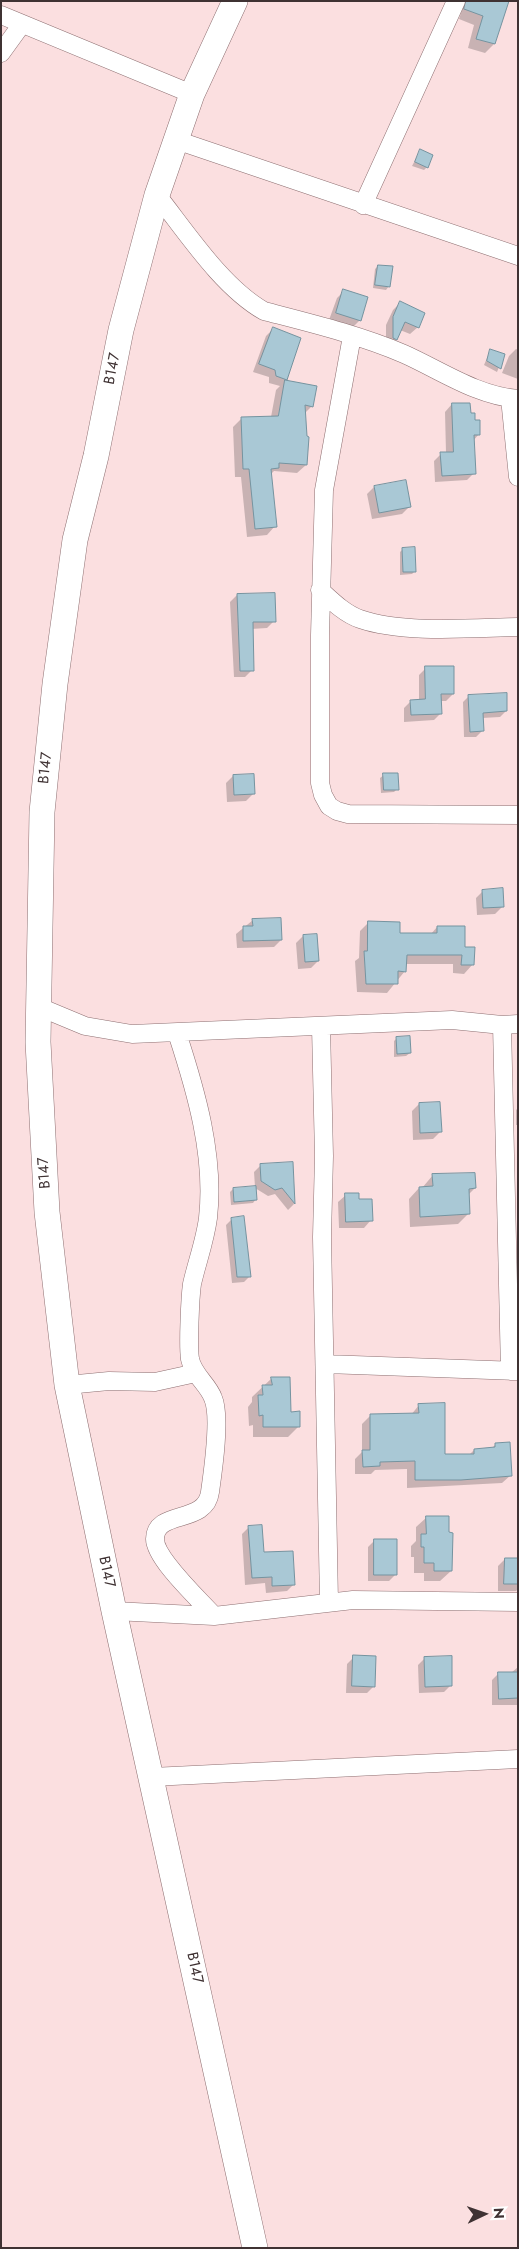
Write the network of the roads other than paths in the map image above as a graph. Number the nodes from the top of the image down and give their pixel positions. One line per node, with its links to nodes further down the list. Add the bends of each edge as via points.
1 (235, 1): 6 (main road, B147)
2 (456, 1): 9 (street)
3 (1, 15): 4 (street)
4 (22, 24): 5 (street); 6 (street)
5 (1, 53)
6 (192, 94): 7 (main road, B147 / B147)
7 (176, 140): 8 (main road, B147 / B147); 9 (street)
8 (156, 195): 11 (street, via 247,301 264,311); 17 (main road, B147 / B147, via 121,330 71,569 42,812)
9 (363, 205): 10 (street)
10 (518, 256)
11 (352, 336): 12 (street, via 403,354 458,381); 14 (street, via 324,490)
12 (514, 399): 13 (street)
13 (518, 477)
14 (320, 590): 15 (street, via 346,612 377,623 431,628); 16 (street, via 320,783 329,806 338,812 362,816)
15 (518, 627)
16 (518, 815)
17 (37, 1006): 20 (street, via 99,1030 132,1034); 24 (main road, B147 / B147, via 47,1212)
18 (510, 1025): 19 (street, via 452,1020); 22 (street)
19 (321, 1027): 20 (street); 21 (street)
20 (177, 1033): 23 (street, via 192,1080 209,1178 208,1219 191,1296 190,1360)
21 (326, 1364): 22 (street); 25 (street)
22 (514, 1371)
23 (196, 1373): 24 (street, via 155,1382 109,1381); 28 (street, via 214,1399 215,1444 210,1494 200,1510 170,1519 160,1527 155,1537 163,1558)
24 (67, 1385): 27 (main road, B147 / B147)
25 (329, 1602): 26 (street); 28 (street)
26 (518, 1602)
27 (114, 1611): 28 (street); 30 (main road, B147 / B147)
28 (214, 1616)
29 (518, 1759): 30 (street)
30 (152, 1777): 31 (main road, B147 / B147)
31 (256, 2248)

